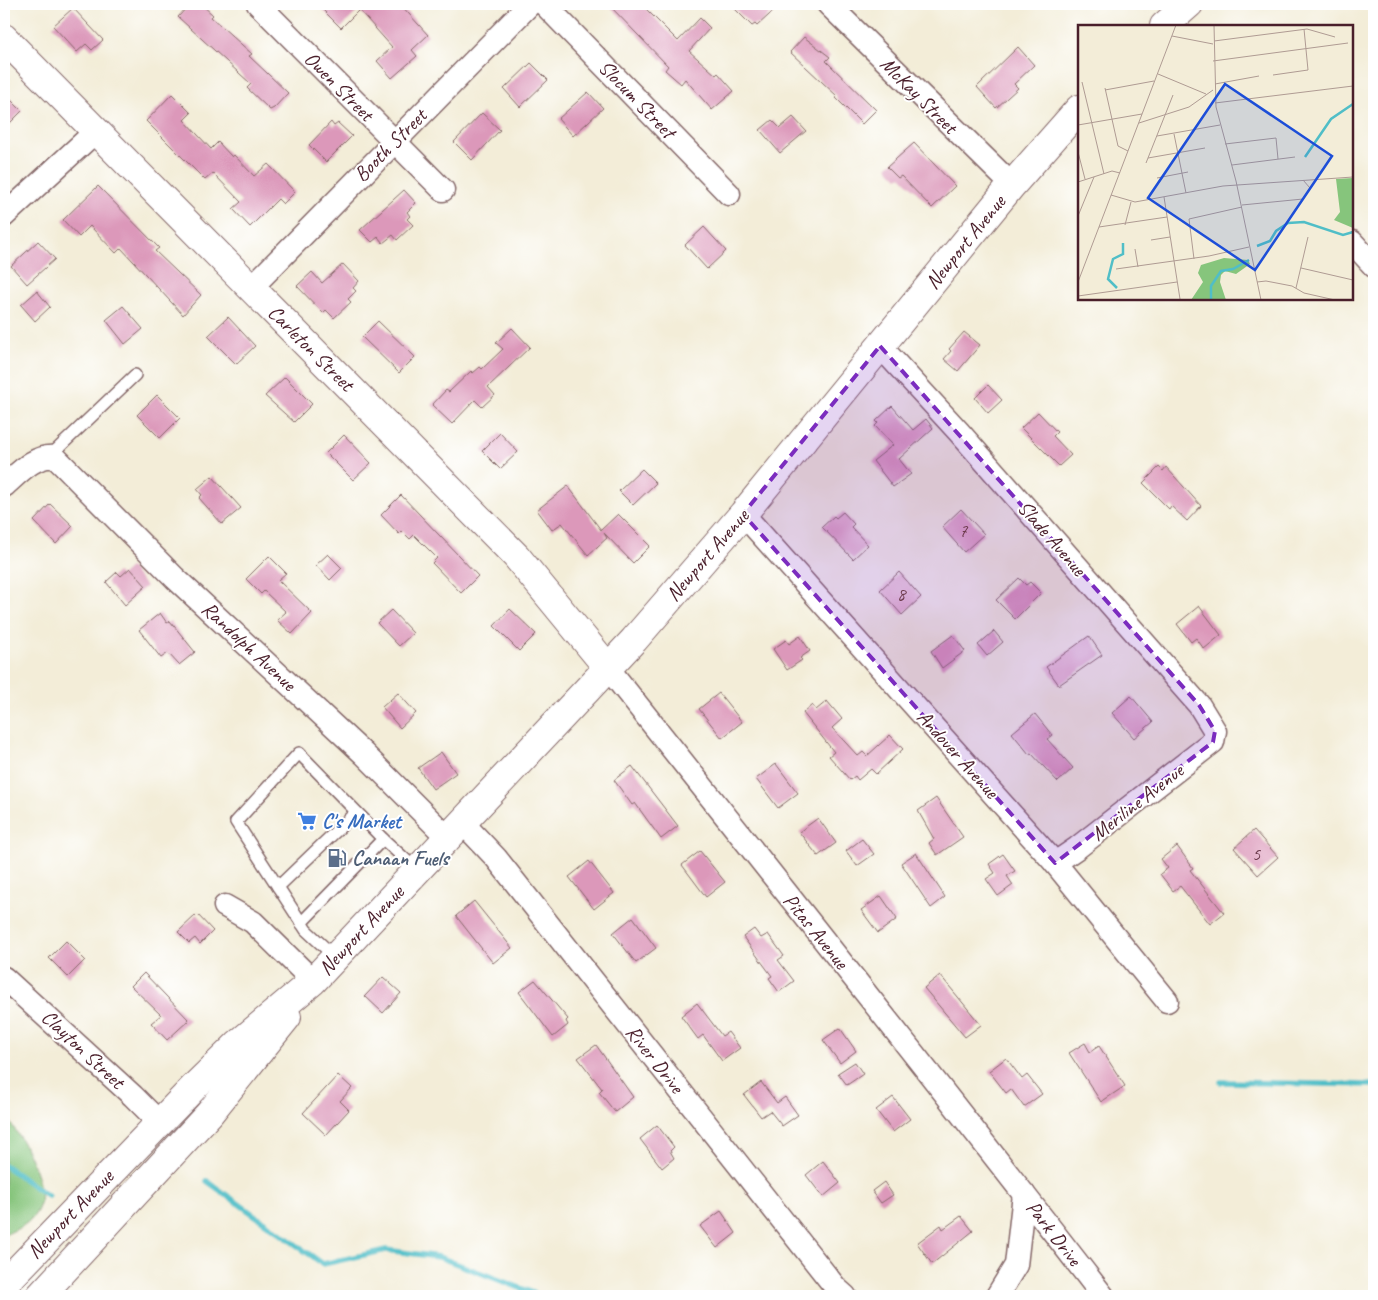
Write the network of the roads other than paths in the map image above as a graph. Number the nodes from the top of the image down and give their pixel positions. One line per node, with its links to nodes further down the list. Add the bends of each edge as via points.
1 (258, 4): 10 (street, Owen Street)
2 (530, 4): 10 (street, Booth Street)
3 (544, 4): 13 (street, Slocum Street)
4 (828, 4): 11 (street, McKay Street)
5 (1189, 4): 6 (main road)
6 (1165, 25)
7 (4, 38): 9 (main road, Carleton Street)
8 (1078, 110): 11 (main road, Newport Avenue)
9 (96, 131): 14 (street); 17 (main road, Carleton Street)
10 (393, 141): 12 (street, Owen Street); 17 (street, Booth Street)
11 (1012, 185): 18 (main road, Newport Avenue)
12 (442, 190)
13 (729, 194)
14 (4, 216)
15 (1353, 243): 16 (street)
16 (1374, 266)
17 (251, 288): 23 (main road, Carleton Street, via 516,556)
18 (880, 346): 22 (main road, Newport Avenue); 24 (street, Slade Avenue, via 960,432 1199,705)
19 (134, 376): 20 (lane)
20 (50, 456): 21 (street, via 31,462); 26 (street, Randolph Avenue, via 55,457 175,578 364,754)
21 (4, 486)
22 (742, 514): 23 (main road, Newport Avenue); 28 (street, Andover Avenue)
23 (608, 668): 26 (main road, Newport Avenue); 38 (street, Pitas Avenue)
24 (1215, 736): 28 (street, Meriline Avenue, via 1213,742)
25 (356, 812): 27 (lane); 30 (lane, via 336,839 303,871); 30 (lane, via 299,753 236,822)
26 (455, 830): 29 (main road, Newport Avenue); 41 (street, River Drive, via 496,858)
27 (383, 839): 29 (lane); 32 (lane, via 356,858 323,891)
28 (1055, 863): 36 (street, Andover Avenue)
29 (418, 870): 33 (main road, Newport Avenue)
30 (278, 888): 32 (lane)
31 (225, 906): 35 (street, via 253,922)
32 (301, 923): 33 (lane)
33 (335, 957): 35 (main road, Newport Avenue)
34 (4, 978): 37 (street, Clayton Street)
35 (313, 981): 37 (main road, Newport Avenue, via 238,1044); 40 (main road, Newport Avenue, via 209,1114)
36 (1167, 1001)
37 (159, 1122): 39 (main road, Newport Avenue)
38 (1024, 1194): 42 (street, via 1016,1265); 43 (street, Park Drive)
39 (4, 1284)
40 (40, 1296)
41 (845, 1296)
42 (997, 1296)
43 (1103, 1296)

